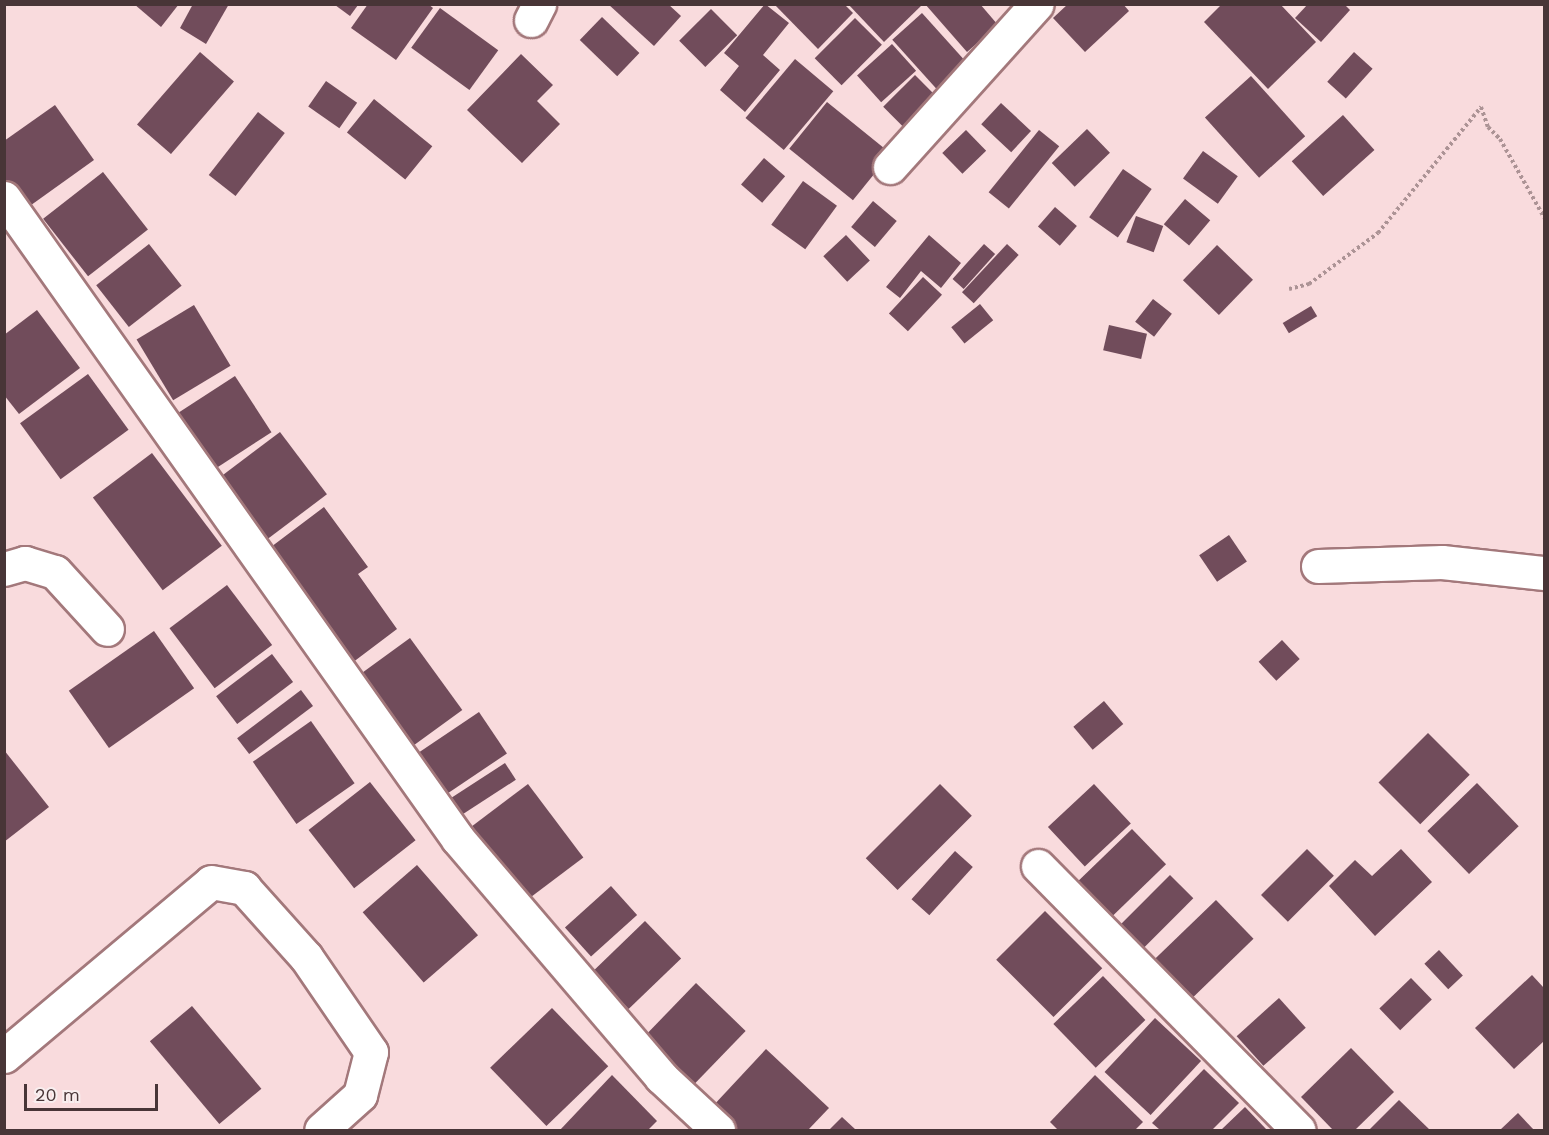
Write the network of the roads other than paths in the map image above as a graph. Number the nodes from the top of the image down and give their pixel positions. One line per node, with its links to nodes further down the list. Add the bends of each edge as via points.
1 (1037, 4): 2 (street)
2 (890, 167)
3 (4, 198): 11 (street, via 458,839 662,1077)
4 (1318, 566): 6 (street, via 1442,562)
5 (4, 569): 7 (street, via 26,563 55,572)
6 (1545, 573)
7 (107, 629)
8 (1038, 866): 12 (street)
9 (4, 1056): 10 (street, via 212,882 244,888 306,957 371,1052 360,1095)
10 (321, 1131)
11 (718, 1131)
12 (1298, 1131)

